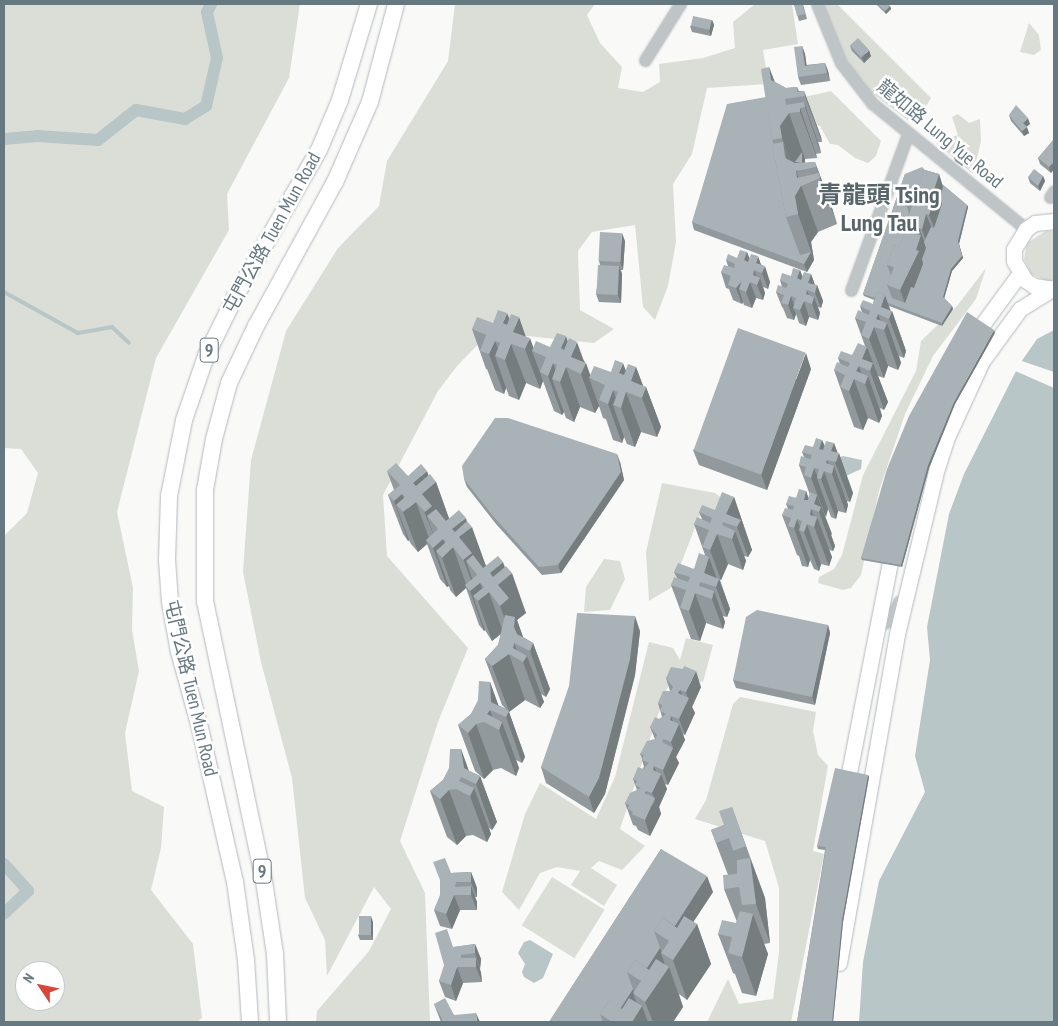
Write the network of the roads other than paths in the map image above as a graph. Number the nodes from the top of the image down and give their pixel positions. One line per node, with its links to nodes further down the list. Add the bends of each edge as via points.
1 (369, 4): 18 (highway, 屯門公路 Tuen Mun Road / 9, via 345,85 325,135 206,356 182,428 169,496 167,560 170,602 179,652 235,882 246,960)
2 (396, 4): 19 (highway, 屯門公路 Tuen Mun Road / 9, via 370,102 335,182 256,326 230,383 214,439 205,490 202,572 205,602 264,881 275,954)
3 (680, 4): 5 (street)
4 (816, 4): 6 (street, 龍如路 Lung Yue Road, via 830,40 854,83)
5 (645, 60)
6 (908, 133): 8 (street, 龍如路 Lung Yue Road); 11 (street)
7 (1054, 221): 8 (main road, via 1035,223)
8 (1026, 229): 9 (main road, via 1014,249 1014,261)
9 (1020, 273): 10 (main road, via 1034,286); 12 (main road)
10 (1054, 288): 14 (main road, via 1020,309 982,361 948,434)
11 (851, 290)
12 (982, 325)
13 (894, 537): 15 (main road)
14 (912, 560): 15 (street, via 895,614 887,624); 17 (main road, via 857,846)
15 (877, 627): 16 (main road)
16 (849, 773)
17 (837, 975)
18 (250, 1022)
19 (278, 1022)

